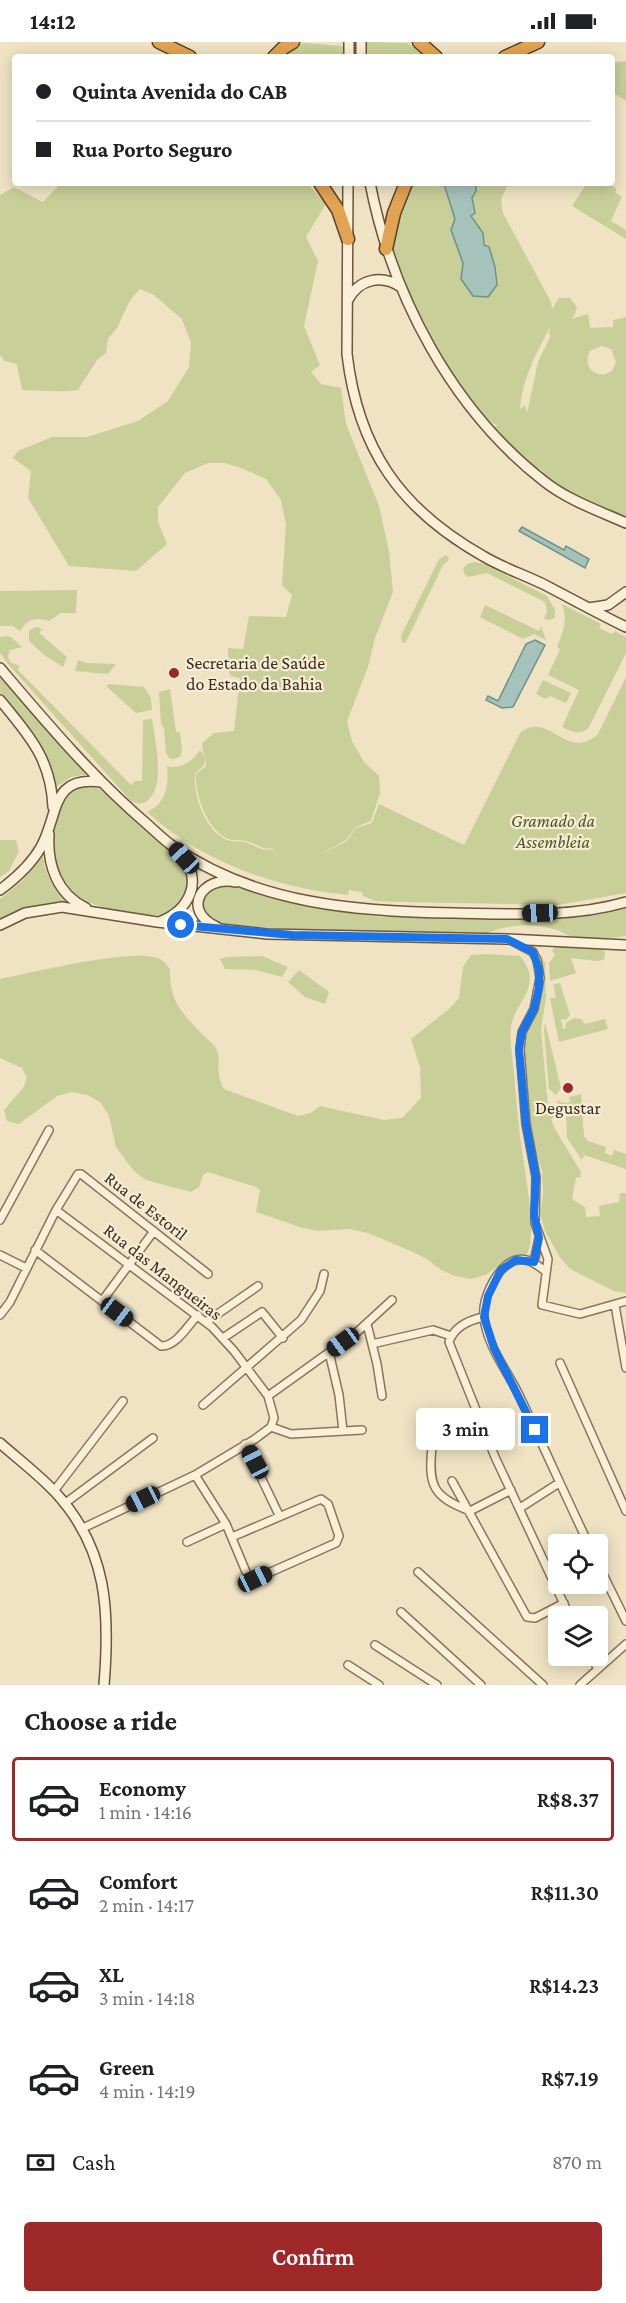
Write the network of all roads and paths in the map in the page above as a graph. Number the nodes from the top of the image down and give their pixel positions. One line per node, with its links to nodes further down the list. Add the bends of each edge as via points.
1 (159, 42): 5 (highway)
2 (293, 42): 6 (highway)
3 (419, 42): 7 (highway)
4 (538, 42): 8 (highway)
5 (184, 54)
6 (277, 54)
7 (433, 54)
8 (512, 54)
9 (322, 186): 13 (highway, via 338,210)
10 (348, 186): 13 (main road)
11 (371, 186): 14 (main road)
12 (405, 186): 14 (highway)
13 (348, 239): 16 (main road)
14 (386, 249): 15 (main road)
15 (401, 287): 16 (main road, via 387,280 371,280 357,287); 17 (main road, via 439,359 495,436 545,482)
16 (347, 300): 19 (main road, via 347,354 357,410 376,457 390,477 442,530 484,557)
17 (624, 524)
18 (626, 593): 19 (main road, via 608,605)
19 (587, 608): 20 (main road)
20 (626, 627)
21 (0, 668): 23 (main road)
22 (0, 700): 24 (main road, via 40,754 48,773)
23 (101, 782): 24 (main road, via 86,780 68,786); 26 (main road)
24 (53, 812): 25 (main road)
25 (49, 830): 28 (main road, via 34,859); 30 (main road, via 50,861 58,883 74,901)
26 (174, 848): 27 (main road); 31 (main road, via 189,866 191,894 180,910)
27 (247, 884): 29 (main road, via 334,906 402,913 558,912); 33 (main road, via 218,881 201,893 198,906 204,919)
28 (0, 890)
29 (626, 902)
30 (93, 911): 31 (main road); 32 (main road, via 53,908 25,913)
31 (157, 922): 33 (main road)
32 (0, 925)
33 (227, 931): 34 (main road)
34 (507, 939): 35 (main road); 40 (street, via 533,952 539,969 534,1009 522,1032 519,1049 536,1178 534,1215)
35 (626, 943)
36 (48, 1130): 38 (street)
37 (56, 1210): 39 (street, Rua de Estoril, via 81,1174); 41 (street, Rua de Estoril); 44 (street, Rua das Mangueiras)
38 (0, 1220)
39 (154, 1231): 44 (street); 47 (street, Rua de Estoril)
40 (539, 1238): 43 (street); 46 (street, via 548,1259)
41 (35, 1250): 45 (street, Rua de Estoril); 50 (street)
42 (0, 1255): 45 (street)
43 (534, 1262): 46 (street); 56 (street, via 516,1260 501,1270 488,1296)
44 (130, 1264): 50 (street); 55 (street, Rua das Mangueiras)
45 (26, 1268): 54 (street, Rua de Estoril)
46 (545, 1271): 53 (street, via 542,1305 580,1314)
47 (208, 1274)
48 (324, 1274): 61 (street, via 320,1291 305,1316)
49 (258, 1286): 57 (street)
50 (102, 1300): 55 (street, via 161,1346 172,1343)
51 (392, 1300): 58 (street)
52 (626, 1301): 53 (street)
53 (615, 1305): 66 (street)
54 (0, 1315)
55 (198, 1315): 57 (street, Rua das Mangueiras)
56 (484, 1317): 59 (street, via 466,1322); 80 (street, via 494,1348)
57 (206, 1322): 60 (street, Rua das Mangueiras)
58 (367, 1324): 62 (street); 63 (street)
59 (451, 1336): 62 (street, via 433,1330); 81 (street, via 449,1342 480,1423)
60 (223, 1338): 61 (street, via 262,1312); 65 (street, Rua das Mangueiras)
61 (283, 1338): 65 (street)
62 (372, 1344): 68 (street)
63 (329, 1352): 67 (street); 73 (street)
64 (560, 1364): 86 (street)
65 (246, 1367): 67 (street, Rua das Mangueiras); 70 (street)
66 (626, 1368)
67 (268, 1396): 71 (street, Rua das Mangueiras, via 274,1418)
68 (382, 1396)
69 (123, 1401): 82 (street)
70 (203, 1404)
71 (271, 1427): 73 (street, via 291,1434); 76 (street)
72 (362, 1430): 73 (street)
73 (343, 1431)
74 (153, 1438): 83 (street)
75 (0, 1443): 82 (main road)
76 (245, 1444): 78 (street); 87 (street)
77 (432, 1448): 85 (street, via 433,1483 447,1502)
78 (195, 1475): 88 (street); 89 (street)
79 (452, 1481): 85 (street)
80 (559, 1483): 84 (street); 90 (street)
81 (511, 1490): 84 (street); 85 (street)
82 (54, 1491): 83 (main road)
83 (64, 1504): 89 (main road)
84 (520, 1508): 95 (street)
85 (470, 1511): 95 (street, via 527,1617 535,1618)
86 (626, 1511)
87 (279, 1515): 91 (street); 91 (street, via 324,1499 339,1536 336,1543 251,1580)
88 (226, 1524): 91 (street); 92 (street)
89 (81, 1529): 105 (main road, via 104,1590 108,1627)
90 (584, 1534)
91 (232, 1537)
92 (187, 1542)
93 (418, 1572): 109 (street)
94 (608, 1584): 98 (street)
95 (564, 1603): 96 (street)
96 (565, 1606)
97 (400, 1612): 108 (street)
98 (626, 1621)
99 (626, 1644): 103 (street)
100 (375, 1645): 107 (street)
101 (348, 1665): 106 (street)
102 (596, 1666): 103 (street)
103 (598, 1669): 104 (street)
104 (585, 1683)
105 (104, 1685)
106 (379, 1685)
107 (437, 1685)
108 (481, 1685)
109 (543, 1685)

